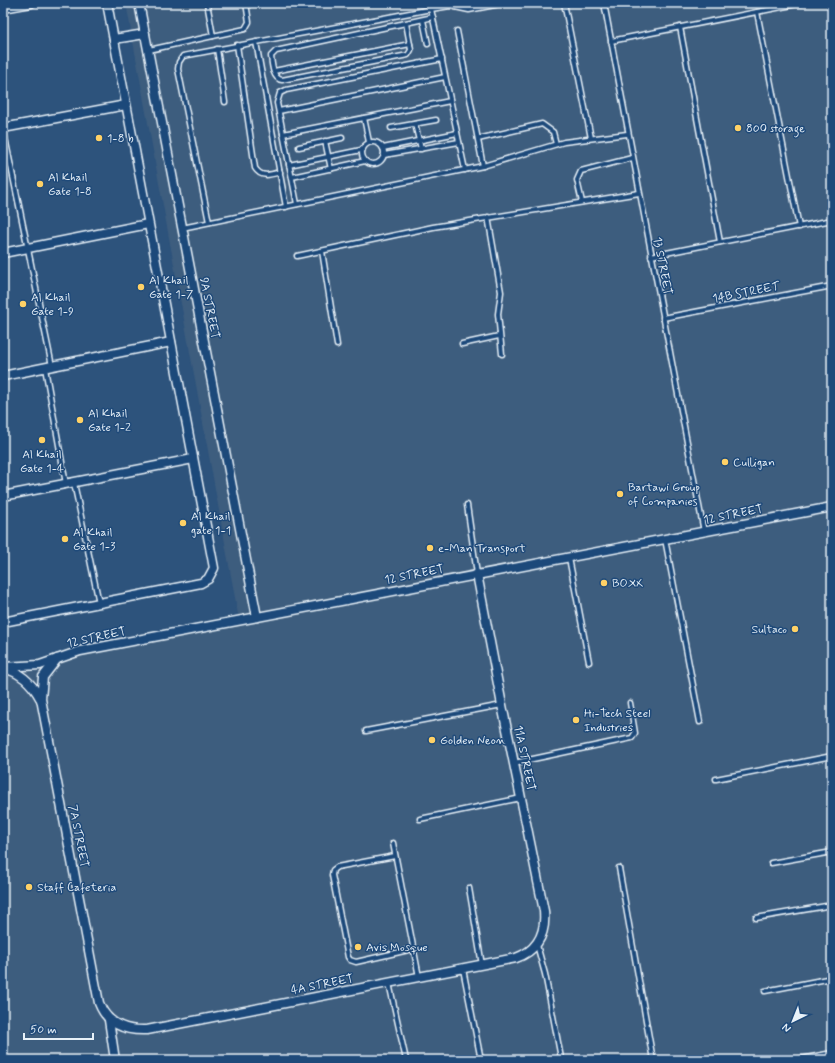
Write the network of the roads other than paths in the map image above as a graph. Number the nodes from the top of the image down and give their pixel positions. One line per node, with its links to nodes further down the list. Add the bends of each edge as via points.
1 (31, 3): 10 (street)
2 (107, 3): 20 (street)
3 (139, 3): 18 (street, 9A STREET)
4 (207, 3): 19 (lane)
5 (246, 3): 19 (lane, via 250,22 247,28)
6 (505, 3): 11 (lane, via 469,10 450,6)
7 (564, 3): 44 (lane)
8 (604, 3): 21 (lane, 13 STREET)
9 (802, 3): 12 (lane)
10 (3, 8)
11 (431, 8): 13 (lane); 22 (lane)
12 (757, 12): 16 (lane); 73 (lane)
13 (433, 18): 14 (lane); 28 (lane)
14 (423, 20): 15 (lane); 24 (lane)
15 (406, 23): 23 (lane); 29 (lane, via 276,51 272,56)
16 (680, 27): 21 (lane); 75 (lane)
17 (457, 31): 45 (lane)
18 (145, 34): 20 (street); 27 (street, 9A STREET)
19 (212, 36): 27 (lane)
20 (114, 39): 33 (street)
21 (610, 41): 42 (lane, 13 STREET)
22 (256, 42): 25 (lane); 63 (lane)
23 (410, 44): 29 (lane); 29 (lane, via 410,52 404,56 280,80 276,78)
24 (428, 44)
25 (236, 46): 26 (lane); 63 (lane, via 255,168 265,175)
26 (217, 49): 32 (lane); 71 (lane, via 186,54 178,66)
27 (149, 50): 74 (street, 9A STREET)
28 (442, 59): 30 (lane); 34 (lane, via 286,90 278,96)
29 (274, 71)
30 (445, 77): 31 (lane); 34 (lane)
31 (450, 101): 35 (lane); 40 (lane)
32 (225, 102)
33 (126, 104): 38 (street); 72 (street)
34 (279, 111): 41 (lane)
35 (364, 118): 41 (lane); 48 (lane)
36 (436, 120): 37 (lane)
37 (415, 124): 39 (lane); 46 (lane)
38 (3, 128): 76 (lane)
39 (391, 128)
40 (457, 133): 46 (lane); 49 (lane)
41 (283, 134): 59 (lane)
42 (627, 134): 44 (lane); 57 (lane, 13 STREET)
43 (342, 138): 47 (lane)
44 (591, 138): 50 (lane)
45 (478, 139): 50 (lane, via 542,124 553,132); 60 (lane)
46 (419, 140): 52 (lane); 53 (lane)
47 (325, 141): 51 (lane); 56 (lane)
48 (369, 142): 52 (lane, via 377,142); 54 (lane)
49 (459, 142): 53 (lane); 62 (lane)
50 (556, 144): 60 (lane)
51 (299, 147)
52 (383, 148): 55 (lane)
53 (421, 149): 55 (lane)
54 (361, 150): 56 (lane); 58 (lane)
55 (384, 155): 58 (lane, via 376,164 368,164)
56 (328, 157): 59 (lane); 61 (lane)
57 (632, 158): 65 (lane, 13 STREET); 66 (lane, via 581,171 577,180)
58 (365, 161): 61 (lane)
59 (289, 165): 64 (lane)
60 (483, 166): 62 (lane)
61 (331, 169): 64 (lane)
62 (465, 170): 67 (lane)
63 (280, 172): 68 (lane)
64 (292, 177): 67 (lane)
65 (639, 193): 66 (lane); 80 (lane, 13 STREET)
66 (582, 202): 69 (lane)
67 (297, 204): 68 (lane)
68 (286, 207): 71 (lane)
69 (488, 217): 77 (lane); 83 (lane, via 501,292 498,310)
70 (832, 220): 73 (lane)
71 (209, 222): 74 (lane)
72 (148, 224): 76 (street); 84 (street)
73 (799, 226): 75 (lane)
74 (182, 228): 100 (street, 9A STREET)
75 (720, 242): 80 (lane)
76 (28, 248): 78 (street); 88 (lane)
77 (322, 251): 79 (lane); 86 (lane)
78 (3, 253)
79 (297, 256)
80 (651, 256): 82 (lane, 13 STREET)
81 (832, 286): 82 (lane, 14B STREET)
82 (663, 318): 95 (lane, 13 STREET)
83 (499, 336): 85 (lane); 87 (lane)
84 (171, 342): 88 (street); 90 (street)
85 (462, 344)
86 (337, 345)
87 (502, 354)
88 (49, 367): 89 (street); 91 (lane)
89 (3, 376)
90 (193, 459): 91 (street); 99 (street, via 214,564 211,576 200,583)
91 (70, 483): 92 (street); 99 (lane)
92 (3, 496)
93 (467, 505): 98 (lane)
94 (832, 507): 95 (street, 12 STREET)
95 (704, 532): 96 (street, 12 STREET)
96 (665, 539): 97 (street, 12 STREET); 108 (lane)
97 (569, 557): 98 (street, 12 STREET); 103 (lane)
98 (478, 574): 100 (street, 12 STREET); 107 (street, 11A STREET)
99 (99, 603): 101 (street)
100 (257, 617): 102 (street, 12 STREET, via 74,652)
101 (3, 622)
102 (57, 659): 104 (street, 12 STREET, via 40,665); 105 (street, 7A STREET, via 43,677)
103 (589, 662)
104 (3, 667): 105 (street, 12 STREET, via 27,681)
105 (41, 699): 131 (street, 7A STREET, via 99,1003)
106 (630, 703): 111 (lane, via 635,733 632,738)
107 (502, 705): 109 (lane); 111 (street, 11A STREET)
108 (700, 722)
109 (366, 731)
110 (832, 756): 112 (lane)
111 (514, 763): 113 (street, 11A STREET)
112 (716, 779)
113 (521, 798): 114 (lane); 123 (street, 11A STREET, via 544,911 544,925)
114 (420, 819)
115 (393, 843): 117 (lane)
116 (832, 852): 118 (lane)
117 (395, 856): 124 (lane); 124 (lane, via 337,867 333,870 348,957 356,962)
118 (771, 864)
119 (619, 868): 137 (lane)
120 (469, 888): 125 (lane)
121 (832, 905): 122 (lane)
122 (756, 918)
123 (537, 944): 125 (street, 4A STREET, via 522,956); 133 (lane)
124 (414, 950): 127 (lane)
125 (482, 964): 126 (street, 4A STREET)
126 (463, 968): 127 (street, 4A STREET); 136 (lane)
127 (419, 977): 129 (street, 4A STREET)
128 (832, 978): 130 (lane)
129 (389, 983): 131 (street, 4A STREET, via 147,1030 131,1030); 135 (lane)
130 (765, 991)
131 (109, 1020): 134 (street)
132 (832, 1053): 138 (lane)
133 (561, 1058)
134 (115, 1060)
135 (406, 1060)
136 (481, 1060)
137 (653, 1060)
138 (796, 1060)

